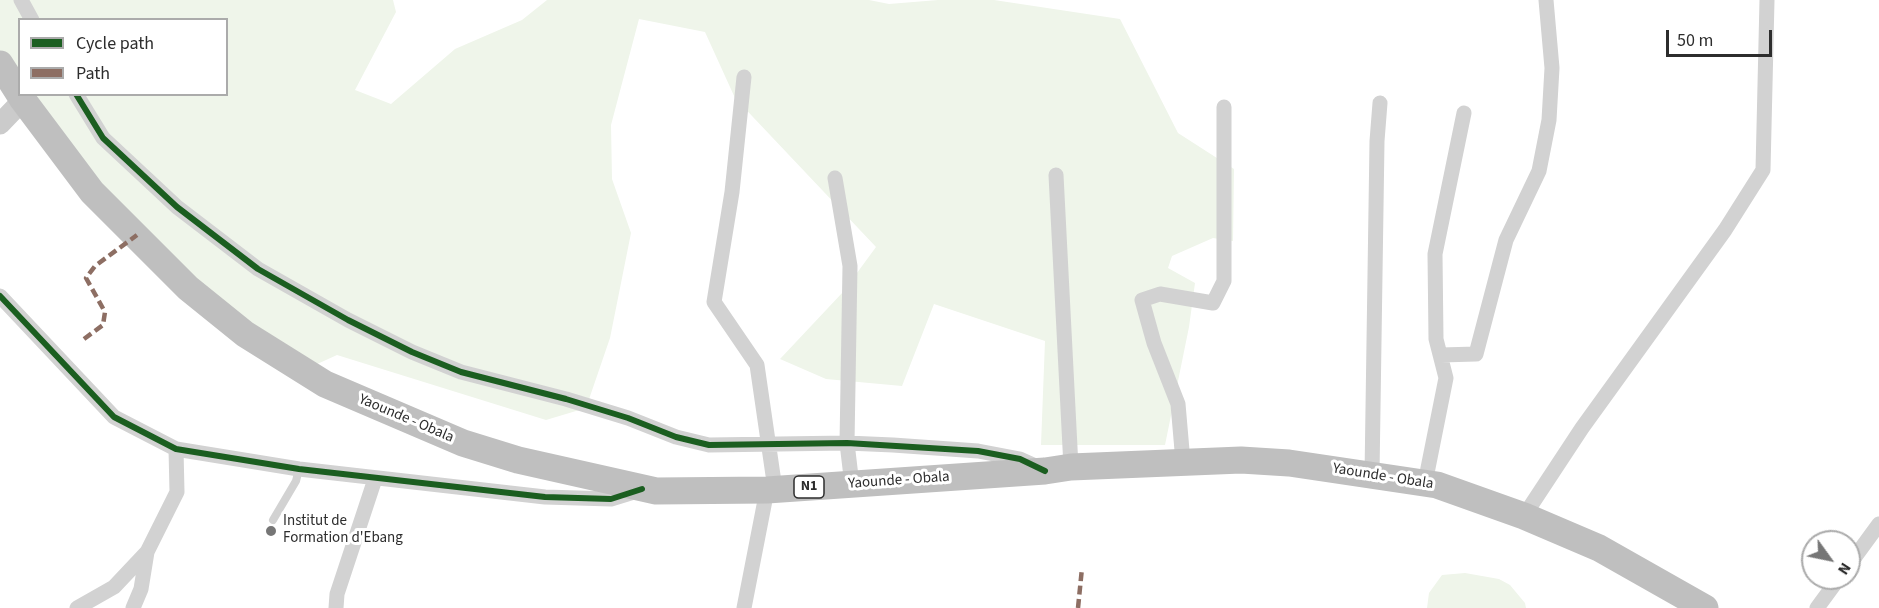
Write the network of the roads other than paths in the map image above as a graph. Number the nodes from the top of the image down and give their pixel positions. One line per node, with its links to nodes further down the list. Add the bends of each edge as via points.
1 (21, 0): 4 (street)
2 (1546, 0): 18 (street, via 1552,68 1549,120 1539,171 1506,240 1476,354)
3 (1767, 0): 32 (street, via 1762,170 1725,230 1582,428)
4 (31, 18)
5 (0, 63): 7 (highway, Yaounde - Obala / N1)
6 (744, 77): 20 (street, via 732,192 714,302 757,365)
7 (18, 92)
8 (21, 96): 10 (highway, Yaounde - Obala / N1)
9 (77, 96): 20 (street, via 103,138 177,207 258,269 348,321 461,372 618,415 676,437 709,445)
10 (23, 100): 14 (street); 30 (highway, Yaounde - Obala / N1, via 92,192 188,288 245,334 291,363 344,393 463,443)
11 (1380, 103): 26 (street)
12 (1224, 107): 22 (street, via 1224,281 1213,303 1160,294 1142,300 1178,404)
13 (1464, 114): 18 (street, via 1435,254 1436,339)
14 (0, 124)
15 (1056, 175): 23 (street)
16 (835, 178): 19 (street, via 850,266)
17 (0, 296): 21 (street, via 114,417)
18 (1441, 355): 28 (street, via 1446,378)
19 (847, 443): 20 (street); 25 (street, via 978,451 1020,459); 29 (street)
20 (768, 445): 31 (street)
21 (176, 449): 24 (street); 36 (street, via 177,492)
22 (1183, 462): 23 (highway, Yaounde - Obala / N1); 26 (highway, Yaounde - Obala / N1, via 1289,463)
23 (1071, 467): 25 (highway, Yaounde - Obala / N1)
24 (299, 470): 27 (street); 33 (lane)
25 (1045, 471): 29 (highway, Yaounde - Obala / N1)
26 (1372, 475): 28 (highway, Yaounde - Obala / N1)
27 (375, 479): 30 (street, via 545,497 611,499); 40 (street, via 336,594)
28 (1425, 483): 32 (highway, Yaounde - Obala / N1)
29 (852, 485): 31 (highway, Yaounde - Obala / N1)
30 (642, 489): 31 (highway, Yaounde - Obala / N1)
31 (771, 489): 41 (street)
32 (1524, 516): 42 (highway, Yaounde - Obala / N1, via 1599,548)
33 (273, 520)
34 (1879, 524): 35 (street)
35 (1861, 549)
36 (147, 552): 38 (street, via 114,587); 39 (street, via 141,589)
37 (1830, 590): 43 (street)
38 (76, 608)
39 (133, 608)
40 (336, 608)
41 (744, 608)
42 (1705, 608)
43 (1817, 608)

